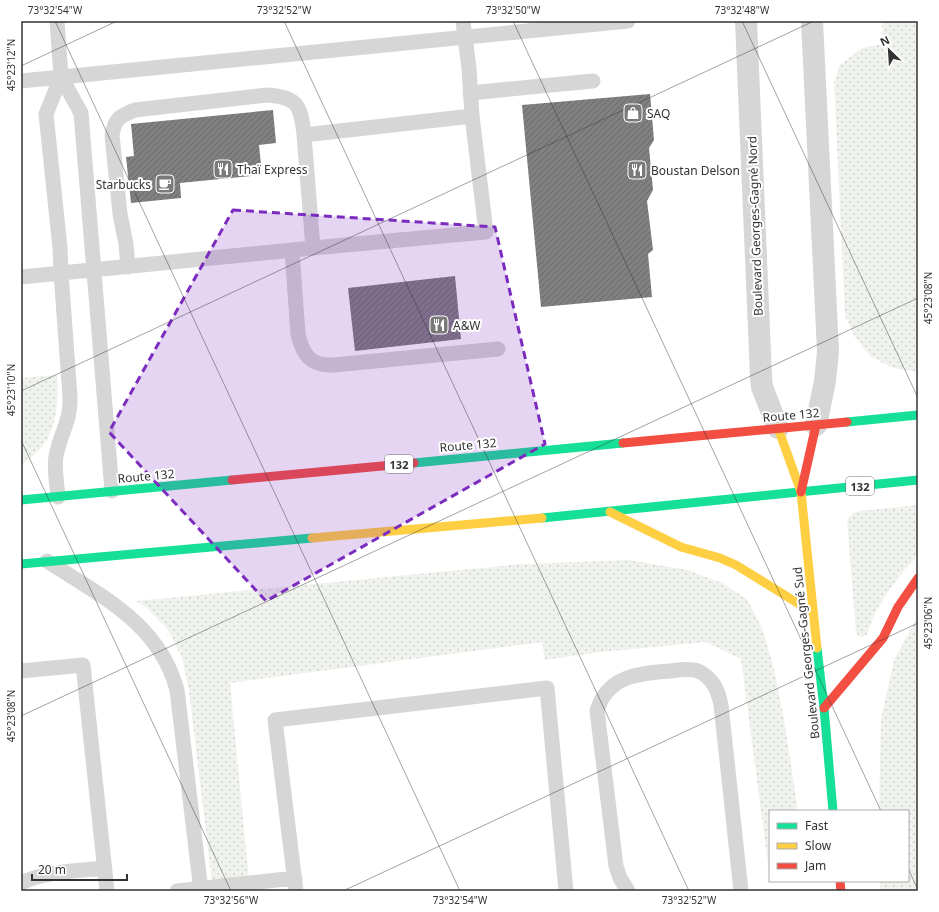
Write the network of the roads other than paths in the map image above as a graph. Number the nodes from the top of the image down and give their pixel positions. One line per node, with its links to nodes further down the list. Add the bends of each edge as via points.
1 (57, 21): 7 (lane)
2 (463, 21): 6 (lane)
3 (628, 21): 6 (lane)
4 (746, 21): 22 (street, Boulevard Georges-Gagné Nord, via 761,377 762,387)
5 (812, 21): 21 (street, via 828,351)
6 (466, 37): 7 (lane); 10 (lane)
7 (61, 77): 9 (lane); 16 (lane, via 81,113); 17 (lane, via 46,114)
8 (593, 80): 10 (lane)
9 (21, 81)
10 (470, 93): 11 (lane)
11 (472, 116): 12 (lane); 13 (lane, via 486,232)
12 (304, 134): 13 (lane); 15 (lane, via 300,110 282,96 267,95 135,110 122,115 114,124 112,135)
13 (313, 248): 14 (lane)
14 (292, 251): 15 (lane); 19 (lane, via 298,334 305,354 314,362 323,366)
15 (128, 266): 16 (lane)
16 (94, 270): 17 (lane); 24 (lane)
17 (61, 273): 18 (lane); 26 (lane, via 70,408 56,455)
18 (21, 277)
19 (498, 349)
20 (918, 415): 21 (main road, Route 132 / 132)
21 (816, 425): 22 (main road, Route 132 / 132); 25 (main road, Boulevard Georges-Gagné Sud)
22 (778, 428): 24 (main road, Route 132 / 132); 25 (main road, Boulevard Georges-Gagné Sud)
23 (918, 480): 25 (main road, 132)
24 (112, 492): 26 (main road, Route 132 / 132)
25 (801, 492): 28 (main road, 132); 32 (main road, Boulevard Georges-Gagné Sud)
26 (58, 497): 27 (main road, Route 132 / 132)
27 (21, 500)
28 (610, 512): 29 (main road, 132); 32 (main road, via 681,547 736,565)
29 (47, 561): 30 (main road, 132); 39 (lane, via 134,620 163,655 172,674 177,690)
30 (21, 564)
31 (918, 578): 34 (main road, via 898,607 883,638)
32 (812, 612): 34 (main road, Boulevard Georges-Gagné Sud)
33 (21, 671): 36 (lane, via 83,665)
34 (824, 708): 35 (main road, Boulevard Georges-Gagné Sud)
35 (833, 810)
36 (105, 868): 37 (lane, via 50,874); 40 (lane)
37 (21, 883)
38 (296, 885): 39 (lane); 42 (lane, via 275,720 547,688)
39 (201, 890): 41 (lane)
40 (107, 891)
41 (177, 891)
42 (566, 891)
43 (628, 891): 44 (lane, via 616,866 597,711 605,693 614,684 626,678 642,673 681,670 697,671 710,679 718,690 722,705)
44 (741, 891)

